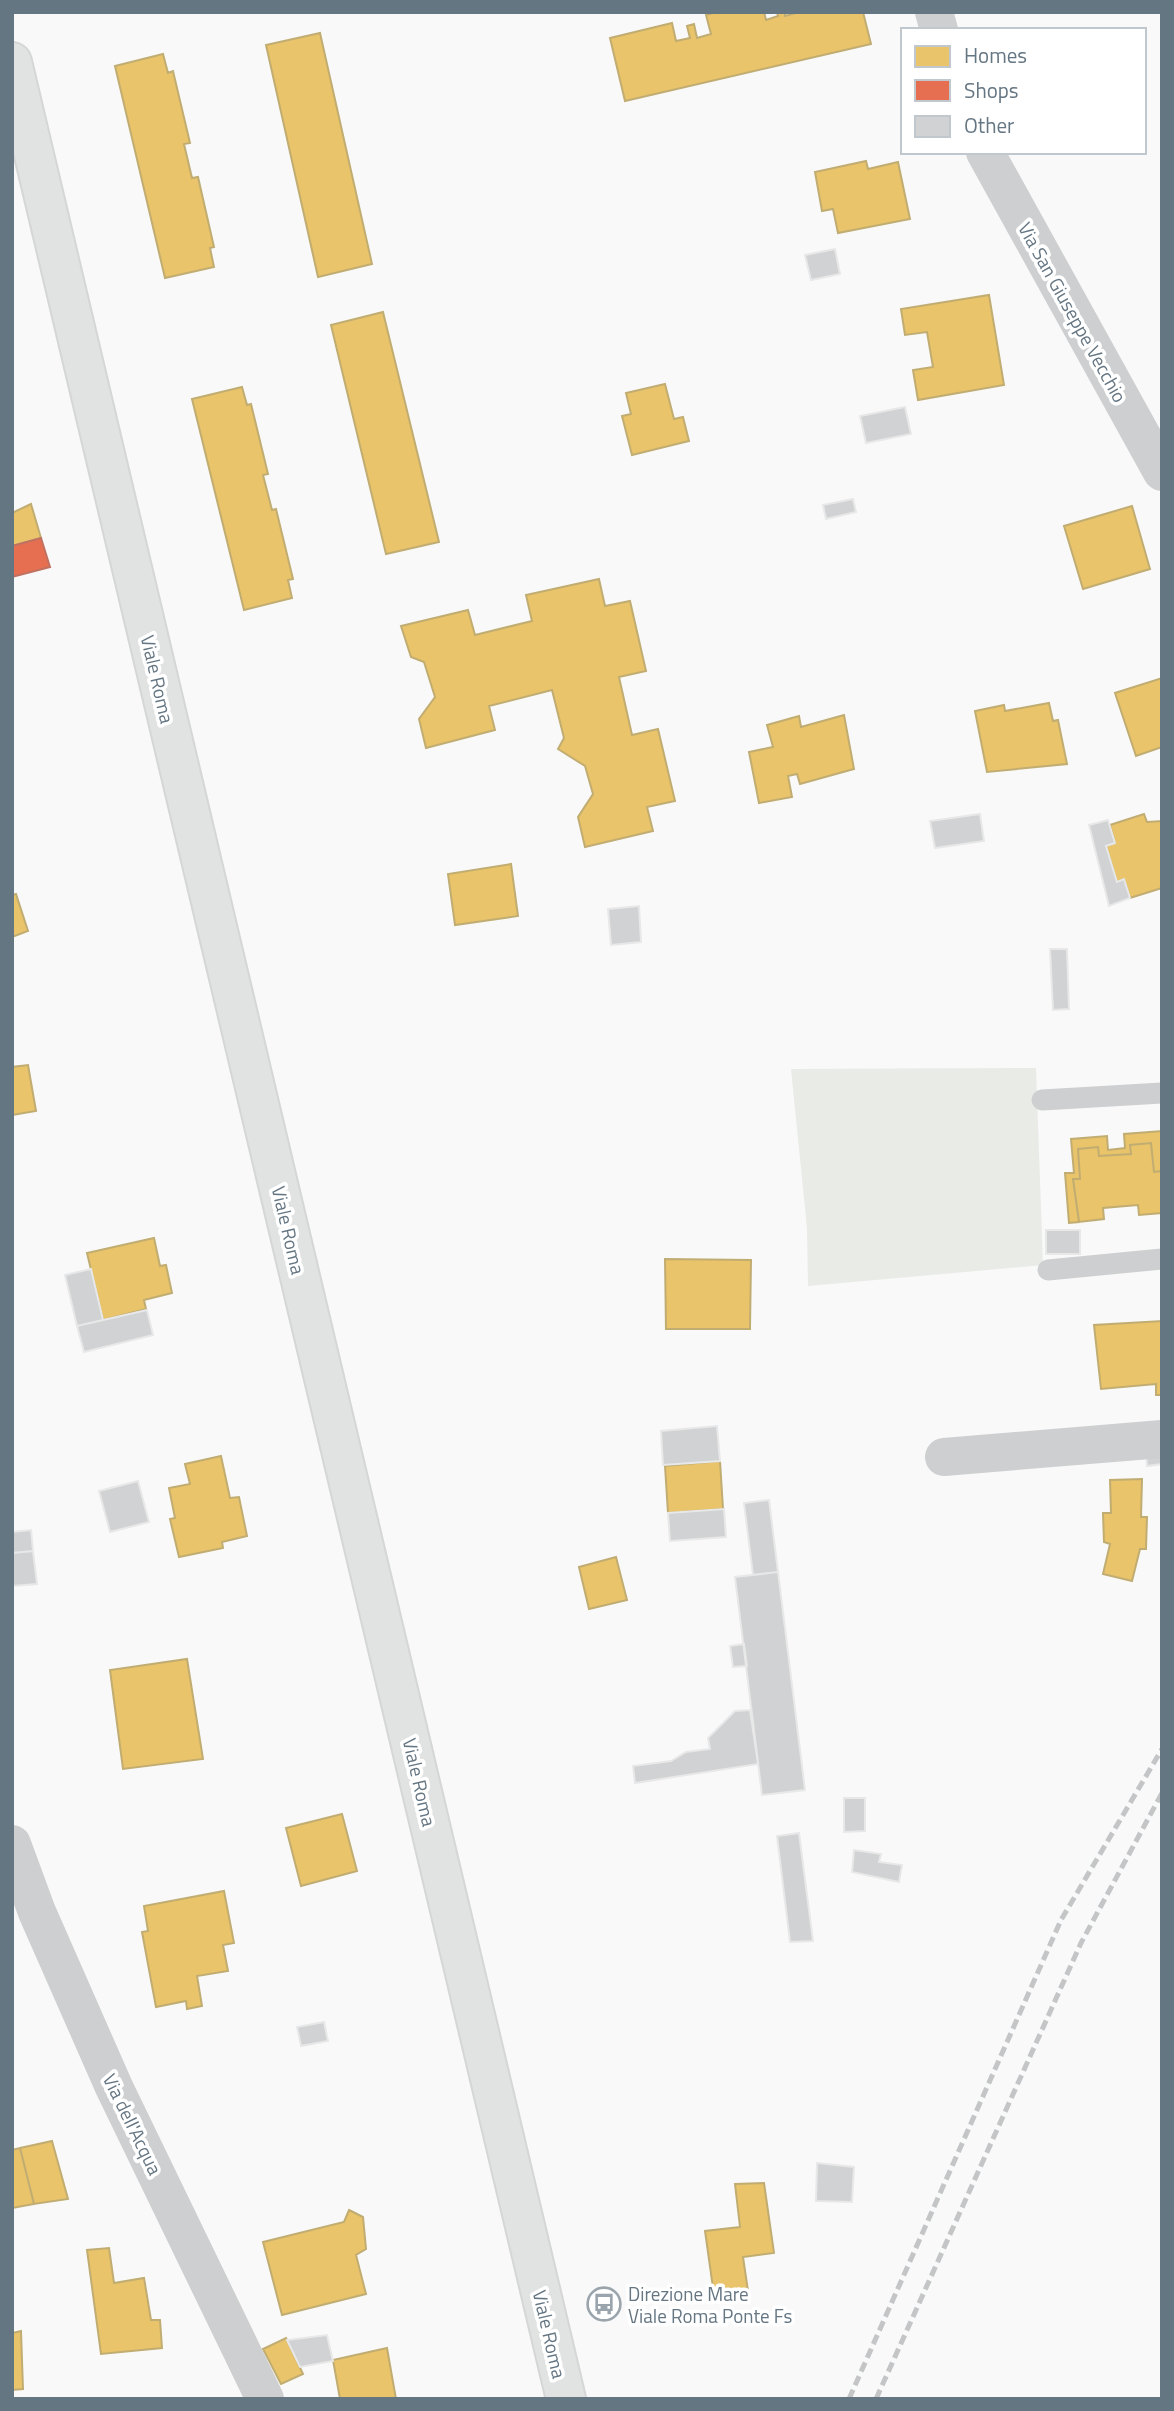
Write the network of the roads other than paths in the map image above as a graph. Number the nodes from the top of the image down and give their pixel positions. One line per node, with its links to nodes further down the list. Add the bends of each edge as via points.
1 (12, 62): 12 (main road, Viale Roma)
2 (986, 154): 3 (street, Via San Giuseppe Vecchio)
3 (1162, 472)
4 (1162, 1093): 5 (lane)
5 (1042, 1100)
6 (1162, 1259): 7 (lane)
7 (1048, 1270)
8 (1162, 1439): 9 (street)
9 (944, 1457)
10 (12, 1844): 11 (street, Via dell'Acqua, via 114,2087)
11 (265, 2399)
12 (566, 2399)

